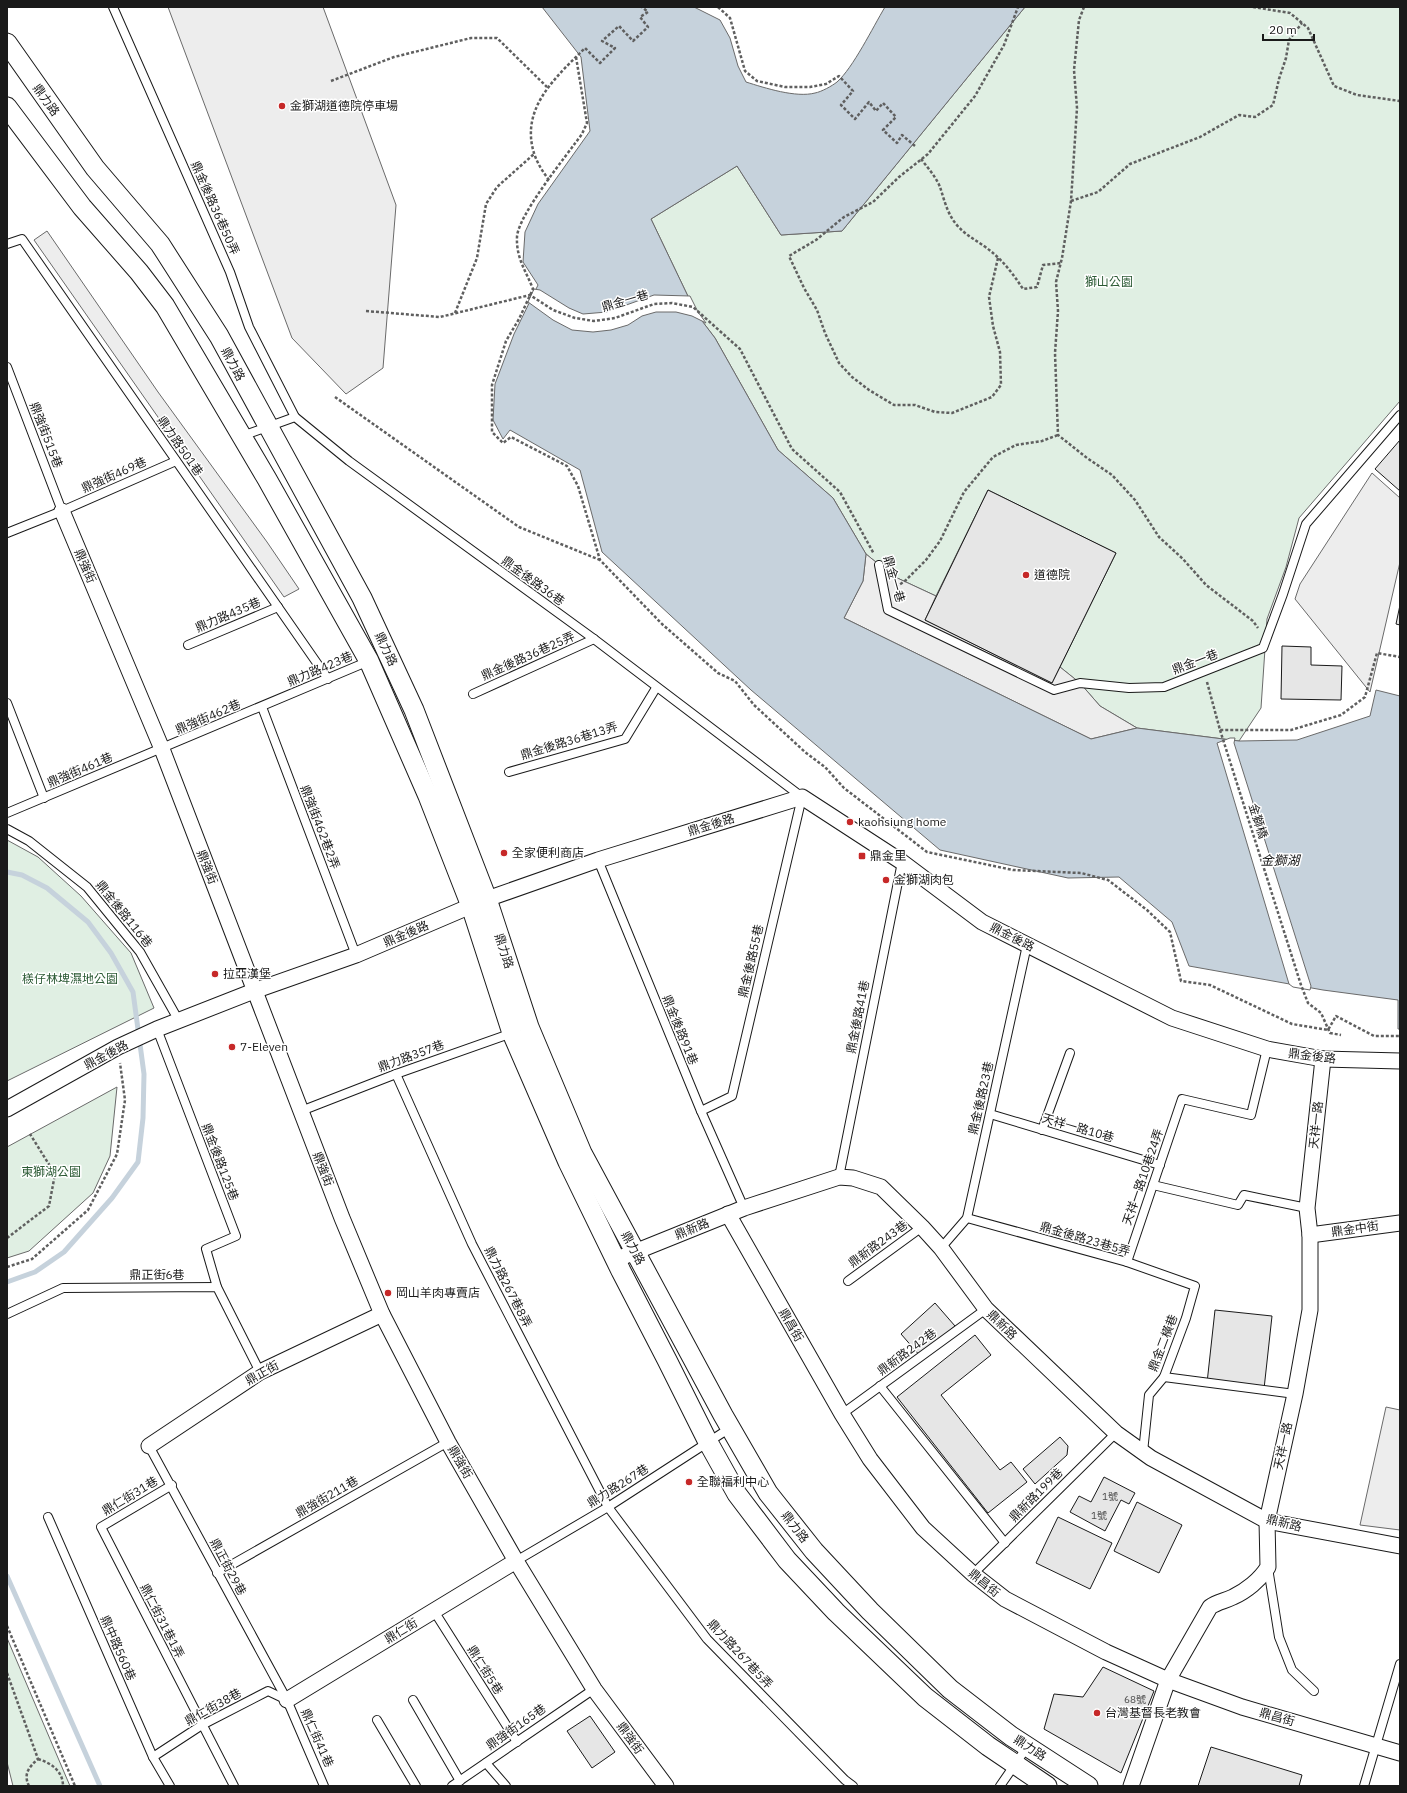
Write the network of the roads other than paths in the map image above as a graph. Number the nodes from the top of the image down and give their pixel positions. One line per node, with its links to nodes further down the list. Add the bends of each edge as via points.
1 (113, 7): 7 (lane, 鼎金後路36巷50弄, via 230,272 248,327)
2 (7, 43): 8 (street, 鼎力路, via 96,168 160,244 219,336)
3 (7, 107): 9 (street, 鼎力路, via 82,207 165,306)
4 (7, 244): 10 (lane, 鼎力路501巷, via 22,239)
5 (7, 367): 11 (lane, 鼎強街515巷)
6 (1400, 415): 13 (lane, 鼎金一巷, via 1306,524 1263,648 1164,687 1129,688 1080,683 1054,690 888,610)
7 (295, 418): 8 (lane); 15 (lane, 鼎金後路36巷, via 349,461)
8 (267, 428): 9 (lane); 17 (street, 鼎力路, via 362,598)
9 (242, 436): 17 (street, 鼎力路)
10 (176, 461): 11 (lane, 鼎強街469巷); 14 (lane, 鼎力路501巷)
11 (62, 511): 12 (lane, 鼎強街469巷); 23 (street, 鼎強街)
12 (7, 533)
13 (879, 564)
14 (278, 607): 16 (lane, 鼎力路435巷); 18 (lane, 鼎力路501巷)
15 (594, 639): 19 (lane, 鼎金後路36巷); 20 (lane, 鼎金後路36巷25弄)
16 (188, 645)
17 (378, 657): 18 (lane, 鼎力路423巷); 31 (street, 鼎力路, via 416,717)
18 (328, 679): 22 (lane, 鼎力路423巷)
19 (656, 688): 24 (lane, 鼎金後路36巷13弄, via 625,739); 25 (lane, 鼎金後路36巷)
20 (473, 694)
21 (7, 703): 26 (lane)
22 (262, 707): 23 (lane, 鼎強街462巷); 33 (lane, 鼎強街462巷2弄)
23 (162, 748): 26 (lane, 鼎強街461巷); 34 (street, 鼎強街)
24 (509, 772)
25 (802, 797): 29 (street, 鼎金後路); 30 (street, 鼎金後路); 45 (lane, 鼎金後路55巷, via 732,1096)
26 (44, 798): 27 (lane, 鼎強街461巷)
27 (7, 813)
28 (7, 829): 35 (lane, 鼎金後路116巷, via 29,841 87,887 140,952)
29 (598, 860): 31 (street, 鼎金後路); 45 (lane, 鼎金後路91巷)
30 (902, 862): 32 (street, 鼎金後路, via 982,922); 49 (lane, 鼎金後路41巷)
31 (479, 902): 33 (street, 鼎金後路); 37 (street, 鼎力路)
32 (1027, 945): 38 (street, 鼎金後路, via 1172,1018); 46 (lane, 鼎金後路23巷)
33 (356, 955): 34 (street, 鼎金後路)
34 (254, 991): 35 (street, 鼎金後路); 44 (street, 鼎強街)
35 (179, 1021): 36 (street, 鼎金後路)
36 (157, 1029): 43 (street, 鼎金後路, via 118,1047); 64 (lane, 鼎金後路125巷, via 236,1236 206,1249)
37 (521, 1030): 42 (lane, 鼎力路357巷); 59 (street, 鼎力路); 60 (street, 鼎力路, via 568,1162)
38 (1267, 1049): 40 (street, 鼎金後路); 48 (lane, 天祥一路10巷24弄, via 1251,1115 1182,1099)
39 (1070, 1053): 47 (lane)
40 (1323, 1059): 41 (street, 鼎金後路); 52 (street, 天祥一路)
41 (1400, 1061)
42 (396, 1074): 44 (lane, 鼎力路357巷); 80 (lane, 鼎力路267巷8弄, via 472,1244)
43 (7, 1108)
44 (301, 1111): 67 (street, 鼎強街)
45 (701, 1111): 51 (lane, 鼎金後路91巷)
46 (990, 1114): 47 (lane, 天祥一路10巷); 54 (lane, 鼎金後路23巷)
47 (1042, 1130): 48 (lane, 天祥一路10巷)
48 (1160, 1165): 50 (lane, 天祥一路10巷24弄)
49 (839, 1177): 51 (street, 鼎新路); 56 (street, 鼎新路, via 854,1178 881,1187)
50 (1153, 1185): 52 (lane, via 1238,1205 1244,1195); 61 (lane, 天祥一路10巷24弄)
51 (744, 1208): 53 (street, 鼎新路)
52 (1307, 1208): 57 (street, 天祥一路)
53 (728, 1214): 59 (street, 鼎新路); 72 (street, 鼎昌街)
54 (967, 1218): 58 (lane, 鼎金後路23巷); 61 (lane, 鼎金後路23巷5弄)
55 (1400, 1223): 57 (street, 鼎金中街)
56 (922, 1227): 58 (street, 鼎新路); 62 (lane, 鼎新路243巷)
57 (1310, 1235): 71 (street, 天祥一路, via 1310,1310)
58 (941, 1248): 65 (street, 鼎新路)
59 (635, 1252): 60 (street, 鼎新路); 73 (street, 鼎力路)
60 (615, 1260): 76 (street, 鼎力路)
61 (1127, 1262): 63 (lane, 鼎金後路23巷5弄)
62 (848, 1281)
63 (1195, 1286): 69 (lane, 鼎金二橫巷)
64 (217, 1287): 66 (lane, 鼎正街6巷, via 63,1288); 68 (lane)
65 (986, 1310): 70 (lane, 鼎新路242巷); 74 (street, 鼎新路)
66 (7, 1314)
67 (382, 1314): 68 (street, 鼎正街); 75 (street, 鼎強街)
68 (260, 1372): 77 (street, 鼎正街)
69 (1164, 1377): 71 (lane); 78 (lane, 鼎金二橫巷, via 1149,1395)
70 (880, 1386): 72 (lane, 鼎新路242巷); 84 (lane)
71 (1295, 1394): 82 (street, 天祥一路)
72 (842, 1414): 89 (street, 鼎昌街, via 870,1458 923,1528)
73 (730, 1428): 76 (lane, 鼎力路267巷); 101 (street, 鼎力路, via 768,1493 824,1562 950,1689)
74 (1116, 1433): 78 (street, 鼎新路); 84 (lane, 鼎新路199巷)
75 (448, 1442): 86 (street, 鼎強街); 88 (lane, 鼎強街211巷)
76 (708, 1442): 80 (lane, 鼎力路267巷); 105 (street, 鼎力路, via 737,1494 787,1560 830,1606 925,1697)
77 (150, 1446): 79 (lane, 鼎正街29巷)
78 (1143, 1452): 82 (street, 鼎新路)
79 (172, 1485): 83 (lane, 鼎仁街31巷); 88 (lane, 鼎正街29巷)
80 (608, 1507): 86 (lane, 鼎力路267巷); 114 (lane, 鼎力路267巷5弄, via 707,1639)
81 (48, 1517): 103 (lane, 鼎中路560巷)
82 (1267, 1521): 85 (street, 鼎新路); 87 (street, 天祥一路)
83 (101, 1527): 98 (lane, 鼎仁街31巷1弄)
84 (1005, 1543): 89 (lane, 鼎新路199巷)
85 (1400, 1546)
86 (516, 1561): 90 (street, 鼎仁街); 93 (street, 鼎強街)
87 (1268, 1567): 92 (street, via 1242,1592 1210,1607); 94 (lane, via 1279,1638 1292,1670)
88 (217, 1573): 95 (lane, 鼎正街29巷)
89 (973, 1574): 92 (street, 鼎昌街, via 1004,1599 1106,1652)
90 (434, 1611): 95 (street, 鼎仁街); 99 (lane, 鼎仁街5巷)
91 (1400, 1664): 100 (lane)
92 (1168, 1680): 100 (street, 鼎昌街, via 1242,1707); 118 (street)
93 (594, 1689): 99 (lane, 鼎強街165巷); 113 (street, 鼎強街)
94 (1314, 1691)
95 (287, 1700): 98 (lane, 鼎仁街38巷, via 268,1691); 109 (lane, 鼎仁街41巷)
96 (413, 1700): 106 (lane)
97 (377, 1720): 110 (lane)
98 (202, 1726): 103 (lane, 鼎仁街38巷); 108 (lane, 鼎仁街31巷1弄)
99 (517, 1742): 104 (lane, 鼎強街165巷)
100 (1376, 1745): 102 (street, 鼎昌街); 119 (lane)
101 (1027, 1747): 105 (lane); 117 (street, 鼎力路)
102 (1400, 1752)
103 (153, 1757): 107 (lane, 鼎中路560巷)
104 (486, 1763): 106 (lane, 鼎強街165巷); 112 (lane)
105 (1014, 1764): 115 (lane); 116 (street, 鼎力路)
106 (460, 1781): 111 (lane, 鼎強街165巷)
107 (170, 1786)
108 (234, 1786)
109 (324, 1786)
110 (416, 1786)
111 (452, 1786)
112 (506, 1786)
113 (666, 1786)
114 (853, 1786)
115 (1000, 1786)
116 (1047, 1786)
117 (1088, 1786)
118 (1131, 1786)
119 (1364, 1786)

